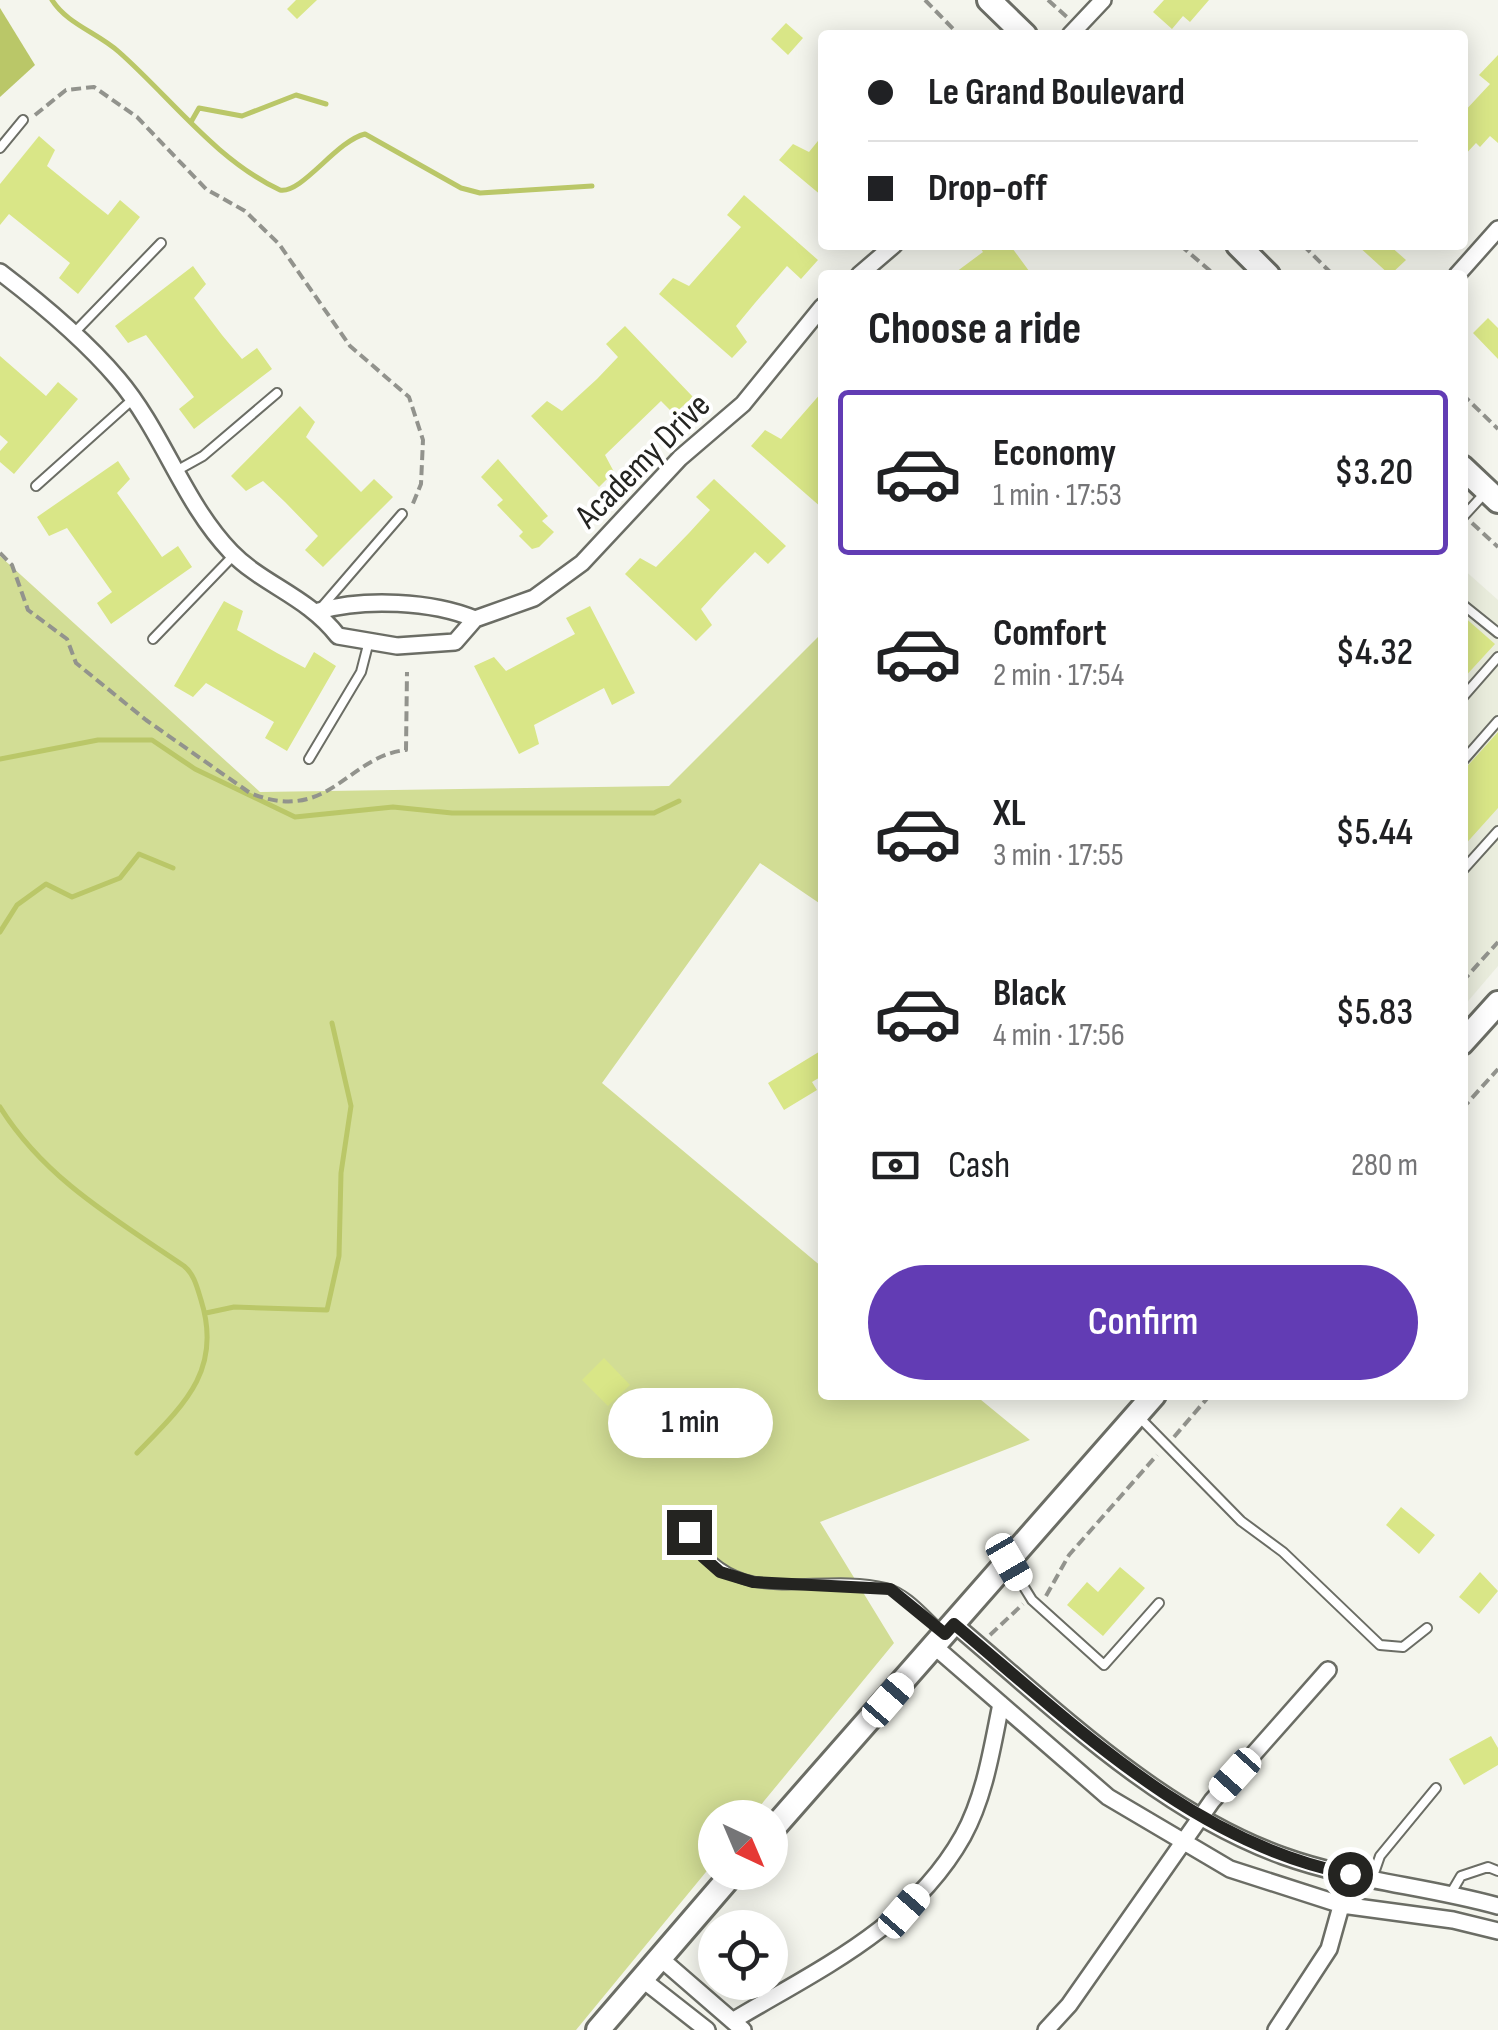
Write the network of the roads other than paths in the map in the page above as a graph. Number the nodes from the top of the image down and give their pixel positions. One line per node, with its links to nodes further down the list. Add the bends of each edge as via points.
1 (988, 0): 3 (main road)
2 (1103, 0): 4 (street)
3 (1020, 30)
4 (1075, 30)
5 (22, 120): 6 (lane)
6 (0, 148)
7 (1498, 229): 13 (street)
8 (162, 243): 16 (lane)
9 (888, 250): 11 (street)
10 (1243, 250): 12 (main road)
11 (864, 270)
12 (1263, 270)
13 (1461, 270)
14 (0, 272): 16 (street, Academy Drive)
15 (818, 312): 28 (street, Academy Drive, via 743,404 680,458 582,564 534,598)
16 (73, 334): 18 (street, Academy Drive)
17 (277, 393): 19 (lane, via 203,456)
18 (132, 400): 19 (street, Academy Drive); 21 (lane)
19 (176, 470): 25 (street, Academy Drive)
20 (1468, 473): 22 (main road)
21 (36, 486)
22 (1493, 496): 24 (lane)
23 (402, 514): 27 (lane)
24 (1468, 514)
25 (234, 555): 27 (street, Academy Drive); 30 (lane)
26 (1468, 609): 29 (lane)
27 (319, 610): 28 (street, via 344,604 448,608); 31 (street, Academy Drive, via 338,636)
28 (475, 620): 31 (street, Academy Drive, via 455,642)
29 (1498, 633)
30 (153, 639)
31 (369, 641): 36 (lane, via 361,672)
32 (1498, 657): 33 (lane)
33 (1468, 691)
34 (1498, 722): 35 (lane)
35 (1468, 755)
36 (308, 759)
37 (1498, 831): 38 (lane)
38 (1468, 865)
39 (1498, 1003): 40 (main road)
40 (1468, 1036)
41 (1150, 1400): 42 (main road)
42 (1137, 1415): 44 (main road); 46 (lane, via 1380,1645 1404,1646)
43 (689, 1532): 47 (lane, via 720,1572 753,1582 890,1589)
44 (1009, 1562): 45 (lane, via 1032,1600 1104,1665); 47 (main road)
45 (1159, 1603)
46 (1426, 1628)
47 (945, 1635): 49 (street); 51 (main road); 52 (street, via 980,1646)
48 (1328, 1670): 52 (street)
49 (1001, 1704): 53 (street, via 1108,1796); 64 (street, via 978,1799 945,1863 881,1932)
50 (1436, 1788): 56 (lane, via 1380,1856)
51 (788, 1812)
52 (1202, 1818): 53 (street); 55 (street, via 1281,1856)
53 (1183, 1842): 59 (street, via 1230,1869); 67 (street)
54 (1498, 1871): 58 (lane, via 1488,1866 1461,1876)
55 (1350, 1874): 56 (street); 59 (street)
56 (1372, 1879): 58 (street)
57 (719, 1890): 62 (main road)
58 (1450, 1892): 60 (street)
59 (1342, 1906): 61 (street); 68 (street, via 1329,1949)
60 (1498, 1906)
61 (1498, 1930)
62 (660, 1958): 63 (main road); 64 (street)
63 (642, 1979): 65 (main road); 66 (street)
64 (738, 2025)
65 (598, 2030)
66 (707, 2030)
67 (1046, 2030)
68 (1276, 2030)

